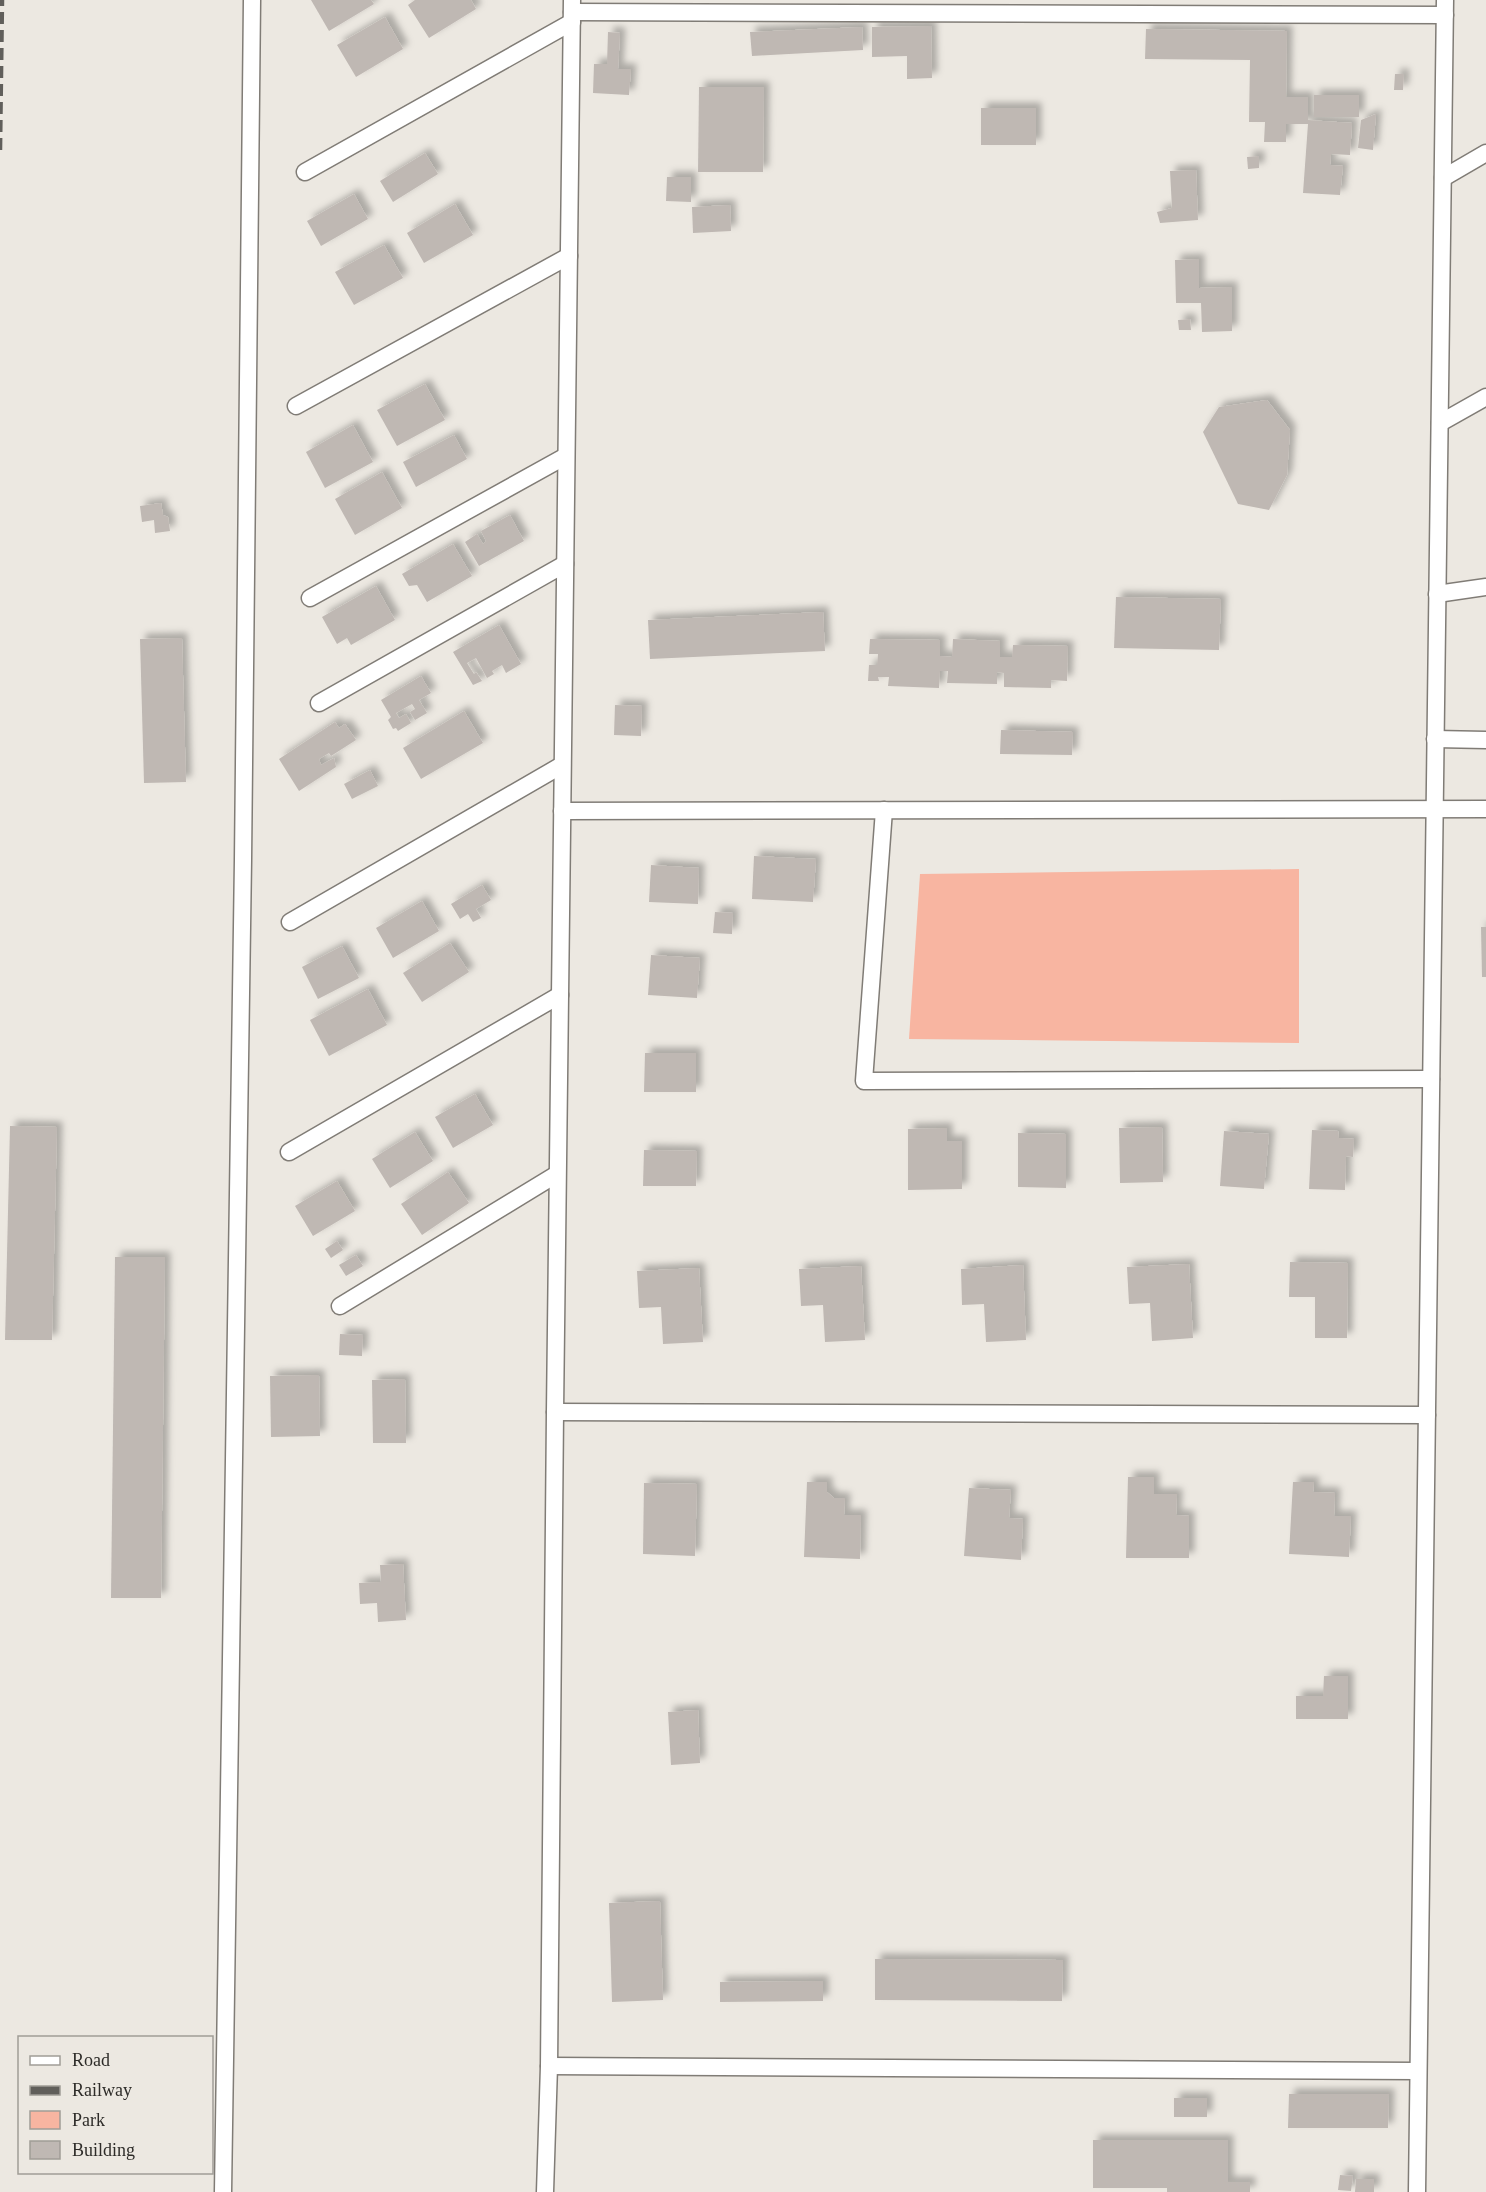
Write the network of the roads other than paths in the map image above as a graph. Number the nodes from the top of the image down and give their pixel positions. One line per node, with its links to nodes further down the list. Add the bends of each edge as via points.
1 (252, 0): 36 (street)
2 (733, 6): 3 (street); 5 (street)
3 (990, 7): 4 (street)
4 (1445, 8): 8 (street)
5 (572, 11): 7 (street); 9 (street)
6 (1486, 153): 8 (street)
7 (305, 172)
8 (1443, 178): 12 (street)
9 (569, 255): 11 (street); 13 (street)
10 (1486, 397): 12 (street)
11 (296, 406)
12 (1440, 423): 16 (street)
13 (566, 456): 14 (street); 17 (street)
14 (565, 564): 18 (street); 21 (street)
15 (1486, 587): 16 (street)
16 (1437, 594): 19 (street)
17 (310, 598)
18 (319, 703)
19 (1435, 739): 20 (street); 24 (street)
20 (1486, 740)
21 (562, 765): 25 (street); 26 (street)
22 (1486, 809): 24 (street)
23 (884, 810): 24 (street); 25 (street); 28 (street, via 864,1081)
24 (1434, 810): 28 (street)
25 (562, 811): 27 (street)
26 (290, 922)
27 (560, 994): 29 (street); 30 (street)
28 (1431, 1079): 33 (street)
29 (288, 1152)
30 (557, 1174): 31 (street); 32 (street)
31 (340, 1306)
32 (555, 1412): 33 (street); 34 (street)
33 (1427, 1415): 35 (street)
34 (549, 2066): 35 (street); 37 (street)
35 (1417, 2071): 38 (street)
36 (223, 2192)
37 (544, 2192)
38 (1417, 2192)

